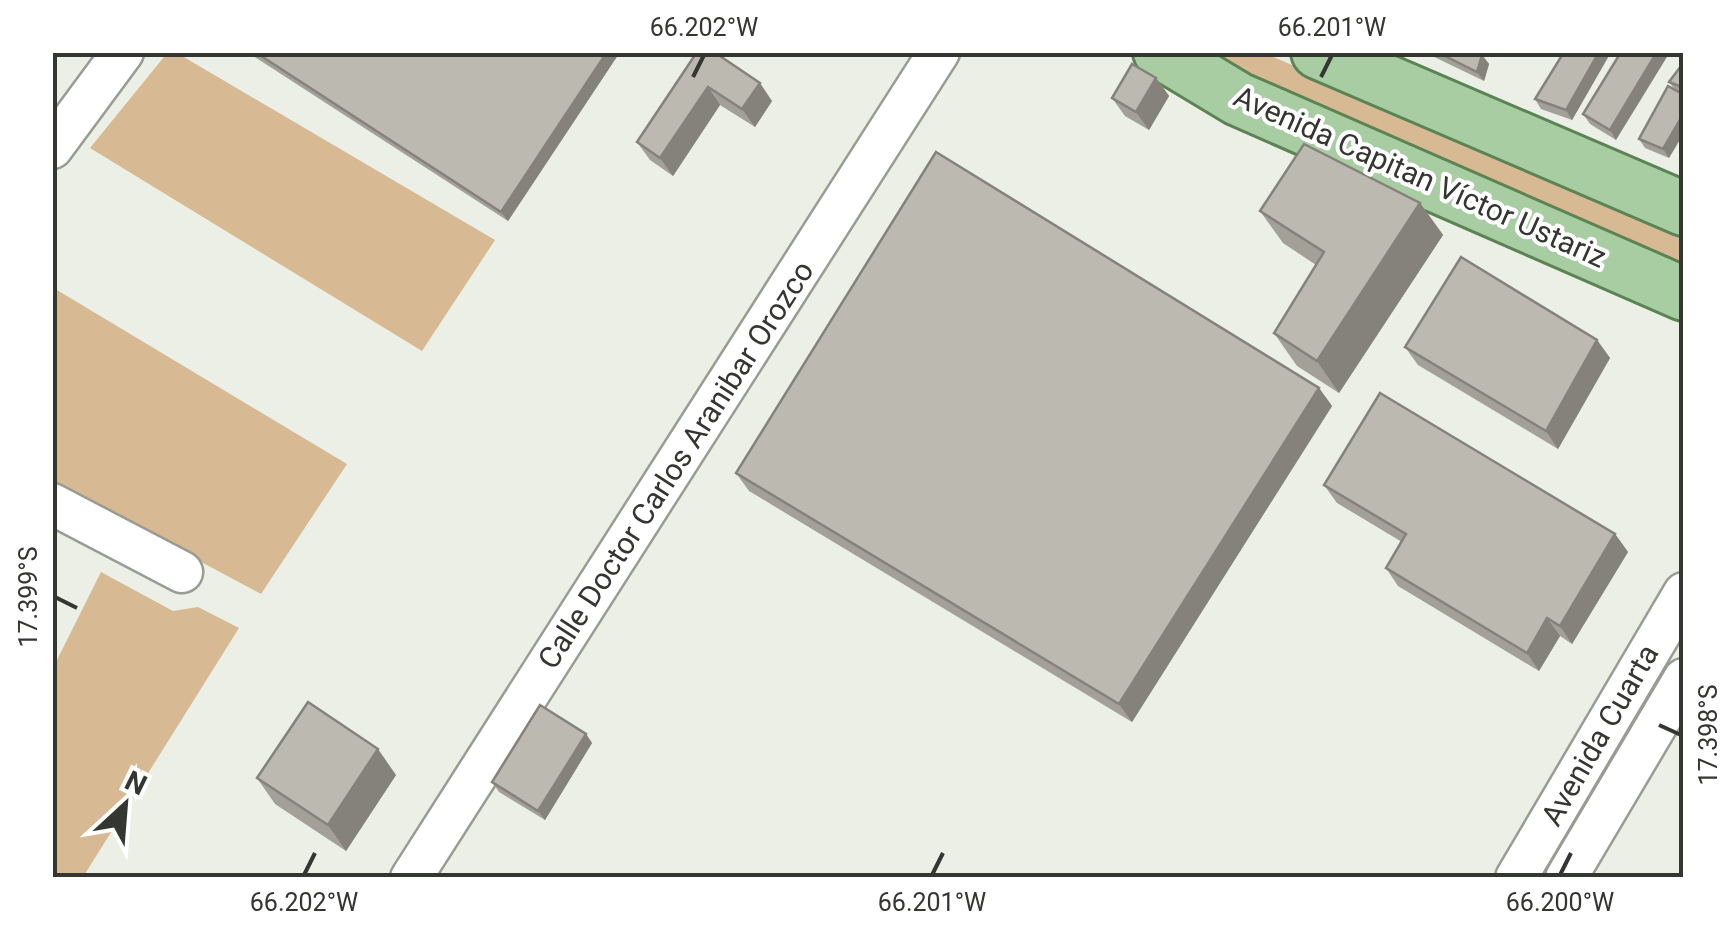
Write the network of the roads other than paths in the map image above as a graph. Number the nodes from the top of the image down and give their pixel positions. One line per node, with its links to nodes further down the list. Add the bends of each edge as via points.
1 (123, 52): 5 (street)
2 (940, 52): 13 (street, Calle Doctor Carlos Aranibar Orozco)
3 (1160, 52): 7 (main road, Avenida Capitan Víctor Ustariz, via 1238,98)
4 (1318, 52): 6 (main road)
5 (52, 148)
6 (1684, 210)
7 (1684, 294)
8 (52, 504): 9 (street)
9 (182, 572)
10 (1684, 593): 12 (street, Avenida Cuarta)
11 (1684, 679): 14 (street, Avenida Cuarta)
12 (1527, 874)
13 (412, 878)
14 (1566, 878)

